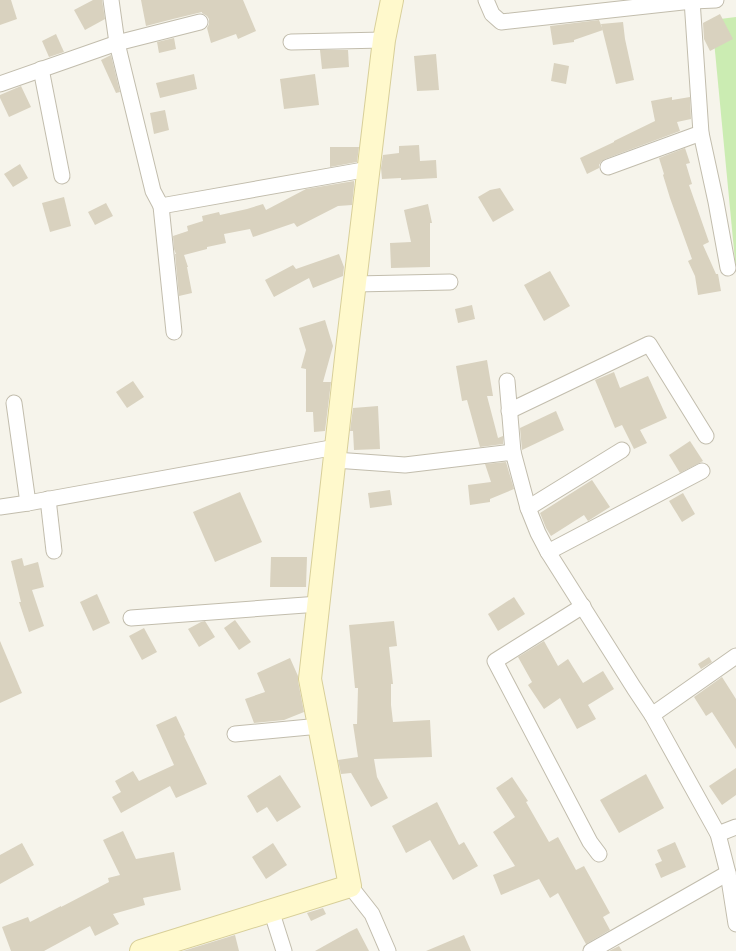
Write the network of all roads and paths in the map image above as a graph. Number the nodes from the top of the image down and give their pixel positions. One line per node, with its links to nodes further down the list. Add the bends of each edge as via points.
1 (111, 0): 9 (street)
2 (392, 0): 7 (street)
3 (486, 0): 5 (street, via 492,14 501,22)
4 (716, 0): 5 (street)
5 (692, 1): 12 (street)
6 (200, 22): 9 (street)
7 (384, 40): 8 (street); 14 (street)
8 (291, 42)
9 (117, 43): 10 (street); 16 (street, via 153,191)
10 (41, 69): 11 (street); 15 (street)
11 (0, 84)
12 (701, 132): 13 (street); 17 (street)
13 (608, 167)
14 (369, 169): 16 (street); 19 (street)
15 (62, 176)
16 (161, 206): 20 (street)
17 (728, 268)
18 (450, 282): 19 (street)
19 (355, 284): 27 (street)
20 (174, 332)
21 (507, 381): 23 (street)
22 (14, 403): 30 (street)
23 (509, 411): 24 (street, via 649,344); 26 (street)
24 (706, 436)
25 (622, 450): 32 (street)
26 (513, 452): 27 (street, via 405,465); 32 (street)
27 (335, 454): 29 (street); 35 (street)
28 (702, 471): 34 (street)
29 (48, 499): 30 (street); 33 (street)
30 (28, 503): 31 (street)
31 (0, 507)
32 (528, 508): 34 (street)
33 (54, 551)
34 (548, 552): 36 (street)
35 (319, 604): 37 (street); 40 (street, via 310,678)
36 (583, 606): 39 (street); 44 (street, via 495,661 590,842)
37 (131, 618)
38 (736, 656): 39 (street)
39 (652, 715): 43 (street)
40 (320, 726): 41 (street); 46 (street)
41 (235, 734)
42 (736, 827): 43 (street)
43 (718, 834): 45 (street)
44 (599, 854)
45 (728, 873): 48 (street); 52 (street)
46 (350, 886): 47 (street); 51 (street, via 372,914)
47 (271, 910): 49 (street); 50 (street)
48 (736, 924)
49 (141, 951)
50 (284, 951)
51 (388, 951)
52 (591, 951)

